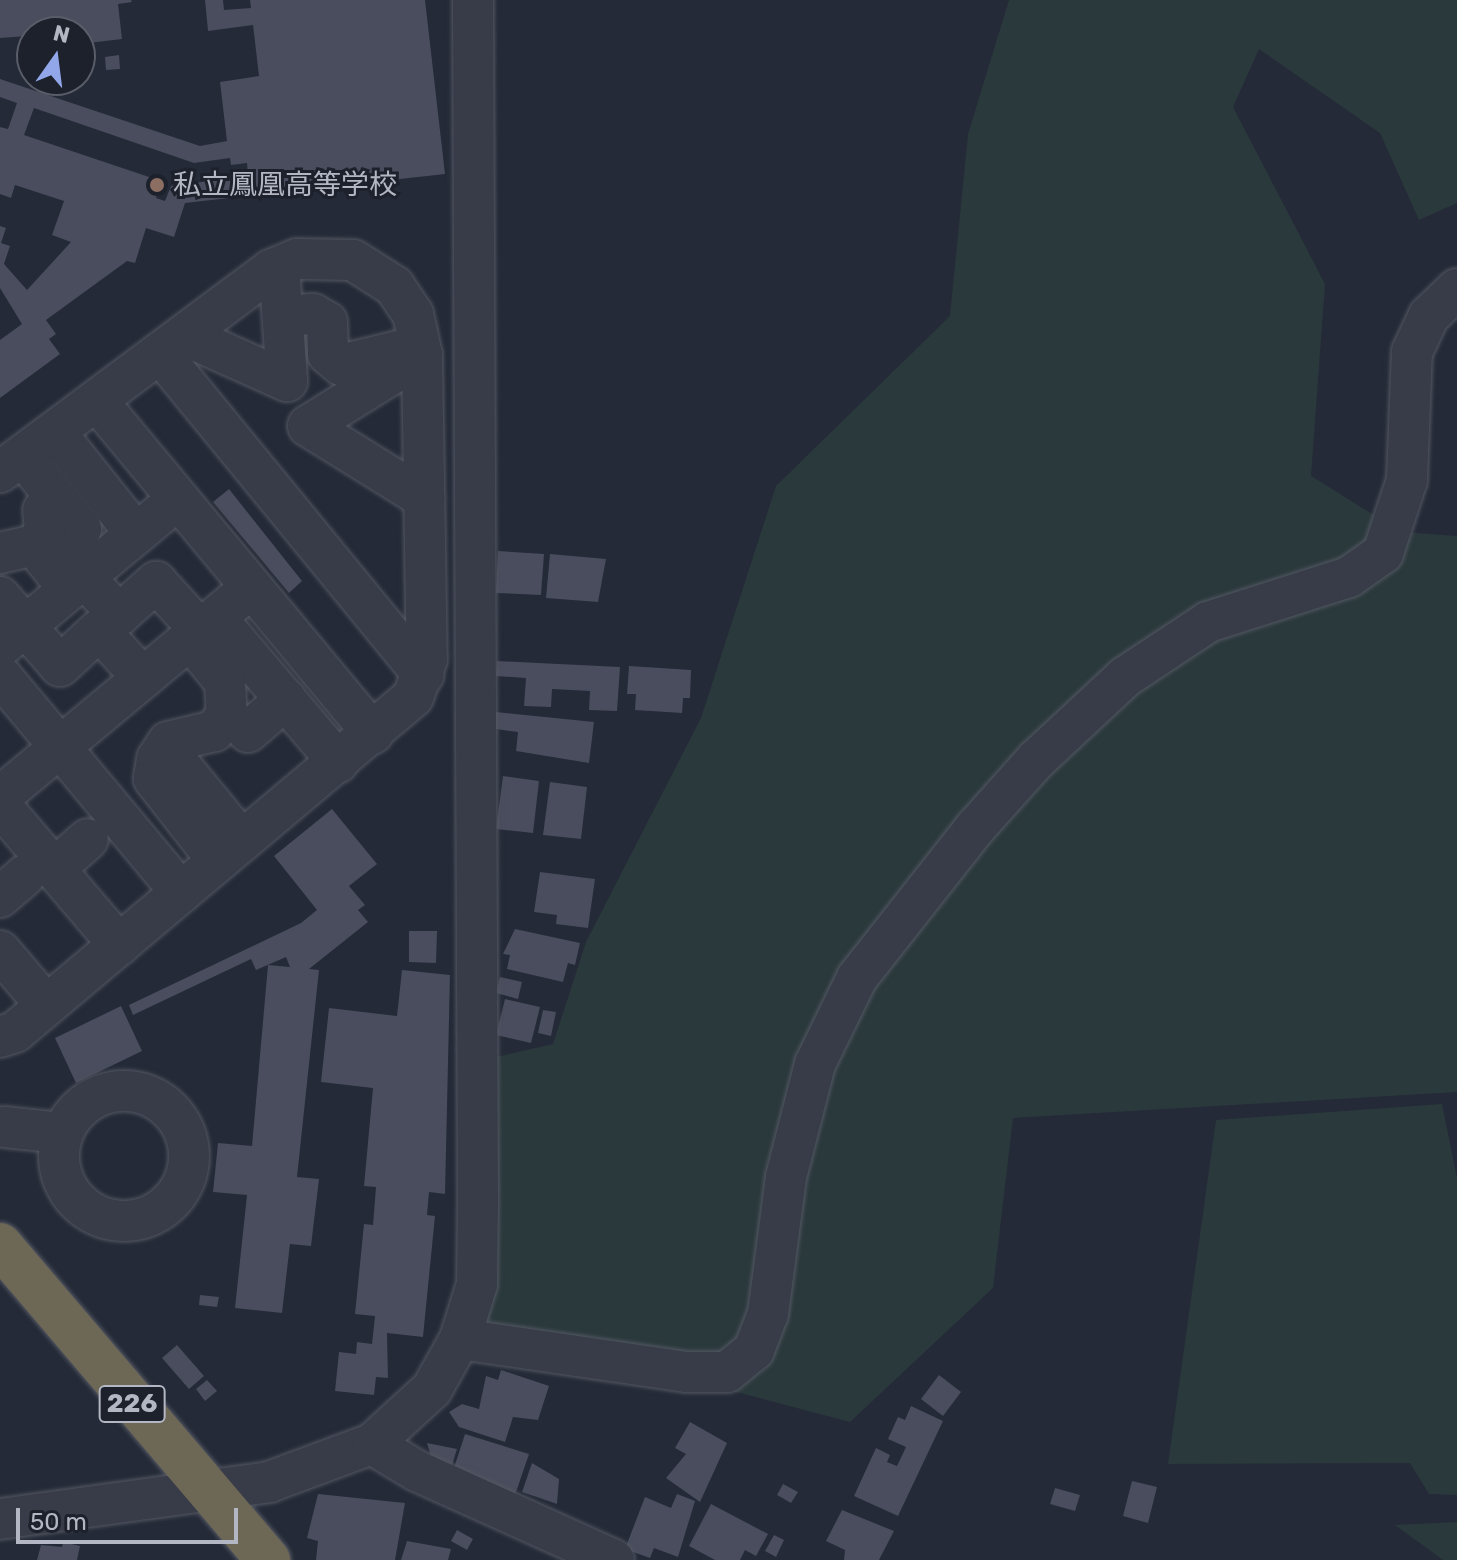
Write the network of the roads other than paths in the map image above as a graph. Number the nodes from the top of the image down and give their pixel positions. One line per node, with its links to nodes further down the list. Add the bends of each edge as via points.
1 (473, 0): 41 (street, via 478,1200 477,1284)
2 (279, 267): 4 (street); 5 (street); 6 (street, via 321,256 353,260 379,273 405,299)
3 (1457, 289): 41 (street, via 1429,316 1412,352 1407,480 1383,553 1349,577 1208,622 1134,670 1036,760 929,882 857,978 815,1064 786,1177 779,1261 768,1314 754,1350 727,1372 687,1372)
4 (283, 316): 5 (street, via 287,381); 6 (street, via 320,317 330,332 328,354 341,365)
5 (172, 344): 7 (street); 19 (street)
6 (421, 350): 10 (street); 10 (street, via 308,426)
7 (97, 401): 8 (street); 11 (street)
8 (55, 432): 9 (street); 12 (street, via 92,497)
9 (11, 464): 13 (street, via 44,512 45,531 35,545); 14 (street, via 81,529 45,559)
10 (424, 498): 19 (street)
11 (178, 499): 12 (street); 15 (street)
12 (136, 534): 14 (street)
13 (0, 553)
14 (76, 583): 16 (street); 17 (street, via 119,615 156,582)
15 (250, 589): 17 (street); 23 (street)
16 (8, 623): 20 (street, via 60,666 99,630)
17 (202, 629): 20 (street); 21 (street); 31 (street, via 225,682 227,715 214,731 168,742 157,759 154,779 158,791)
18 (0, 675): 24 (street)
19 (424, 675): 23 (street, via 413,697)
20 (143, 678): 24 (street)
21 (286, 699): 22 (street); 25 (street)
22 (248, 732)
23 (373, 733): 25 (street)
24 (59, 747): 27 (street); 33 (street)
25 (338, 762): 31 (street)
26 (198, 774): 31 (street)
27 (0, 797)
28 (0, 805): 32 (street)
29 (88, 839): 32 (street)
30 (0, 845): 32 (street)
31 (230, 851): 33 (street)
32 (27, 880): 35 (street)
33 (181, 892): 35 (street)
34 (0, 951): 36 (street)
35 (108, 954): 36 (street)
36 (46, 1005): 37 (street)
37 (0, 1037)
38 (1, 1124): 39 (street)
39 (61, 1133)
40 (0, 1245): 43 (highway, 226)
41 (460, 1339): 42 (street, via 432,1389)
42 (372, 1444): 43 (street, via 269,1482); 46 (street, via 417,1471)
43 (204, 1490): 44 (street); 45 (highway, 226)
44 (0, 1519)
45 (268, 1560)
46 (614, 1560)

